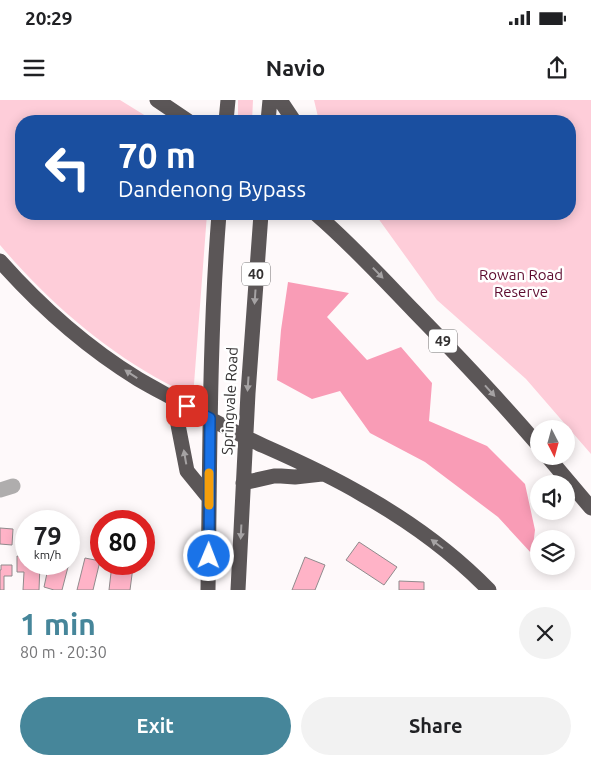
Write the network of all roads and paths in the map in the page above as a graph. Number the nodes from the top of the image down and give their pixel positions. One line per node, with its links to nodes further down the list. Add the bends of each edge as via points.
1 (156, 100): 5 (highway)
2 (228, 100): 6 (highway)
3 (270, 100): 7 (highway)
4 (280, 100): 8 (highway)
5 (179, 115)
6 (227, 115)
7 (269, 115)
8 (290, 115)
9 (219, 220): 16 (highway, Springvale Road)
10 (261, 220): 18 (highway, Springvale Road / 40, one-way to 18)
11 (323, 220): 13 (highway, 49)
12 (334, 220): 13 (highway)
13 (344, 238): 17 (highway, 49, one-way to 17)
14 (0, 261): 15 (highway, one-way to 14, via 118,366 78,336 39,302)
15 (173, 399): 16 (highway); 22 (highway, one-way to 15, via 187,471)
16 (210, 418): 18 (highway); 22 (highway, Springvale Road)
17 (530, 436)
18 (246, 437): 20 (highway); 21 (highway, Springvale Road / 40)
19 (555, 465): 23 (highway)
20 (322, 474): 21 (highway, via 274,476); 26 (highway, one-way to 20, via 454,557 419,531 363,495)
21 (243, 483): 25 (highway, Springvale Road / 40, one-way to 25)
22 (209, 498): 24 (highway, Springvale Road)
23 (591, 508)
24 (208, 590)
25 (238, 590)
26 (489, 590)

